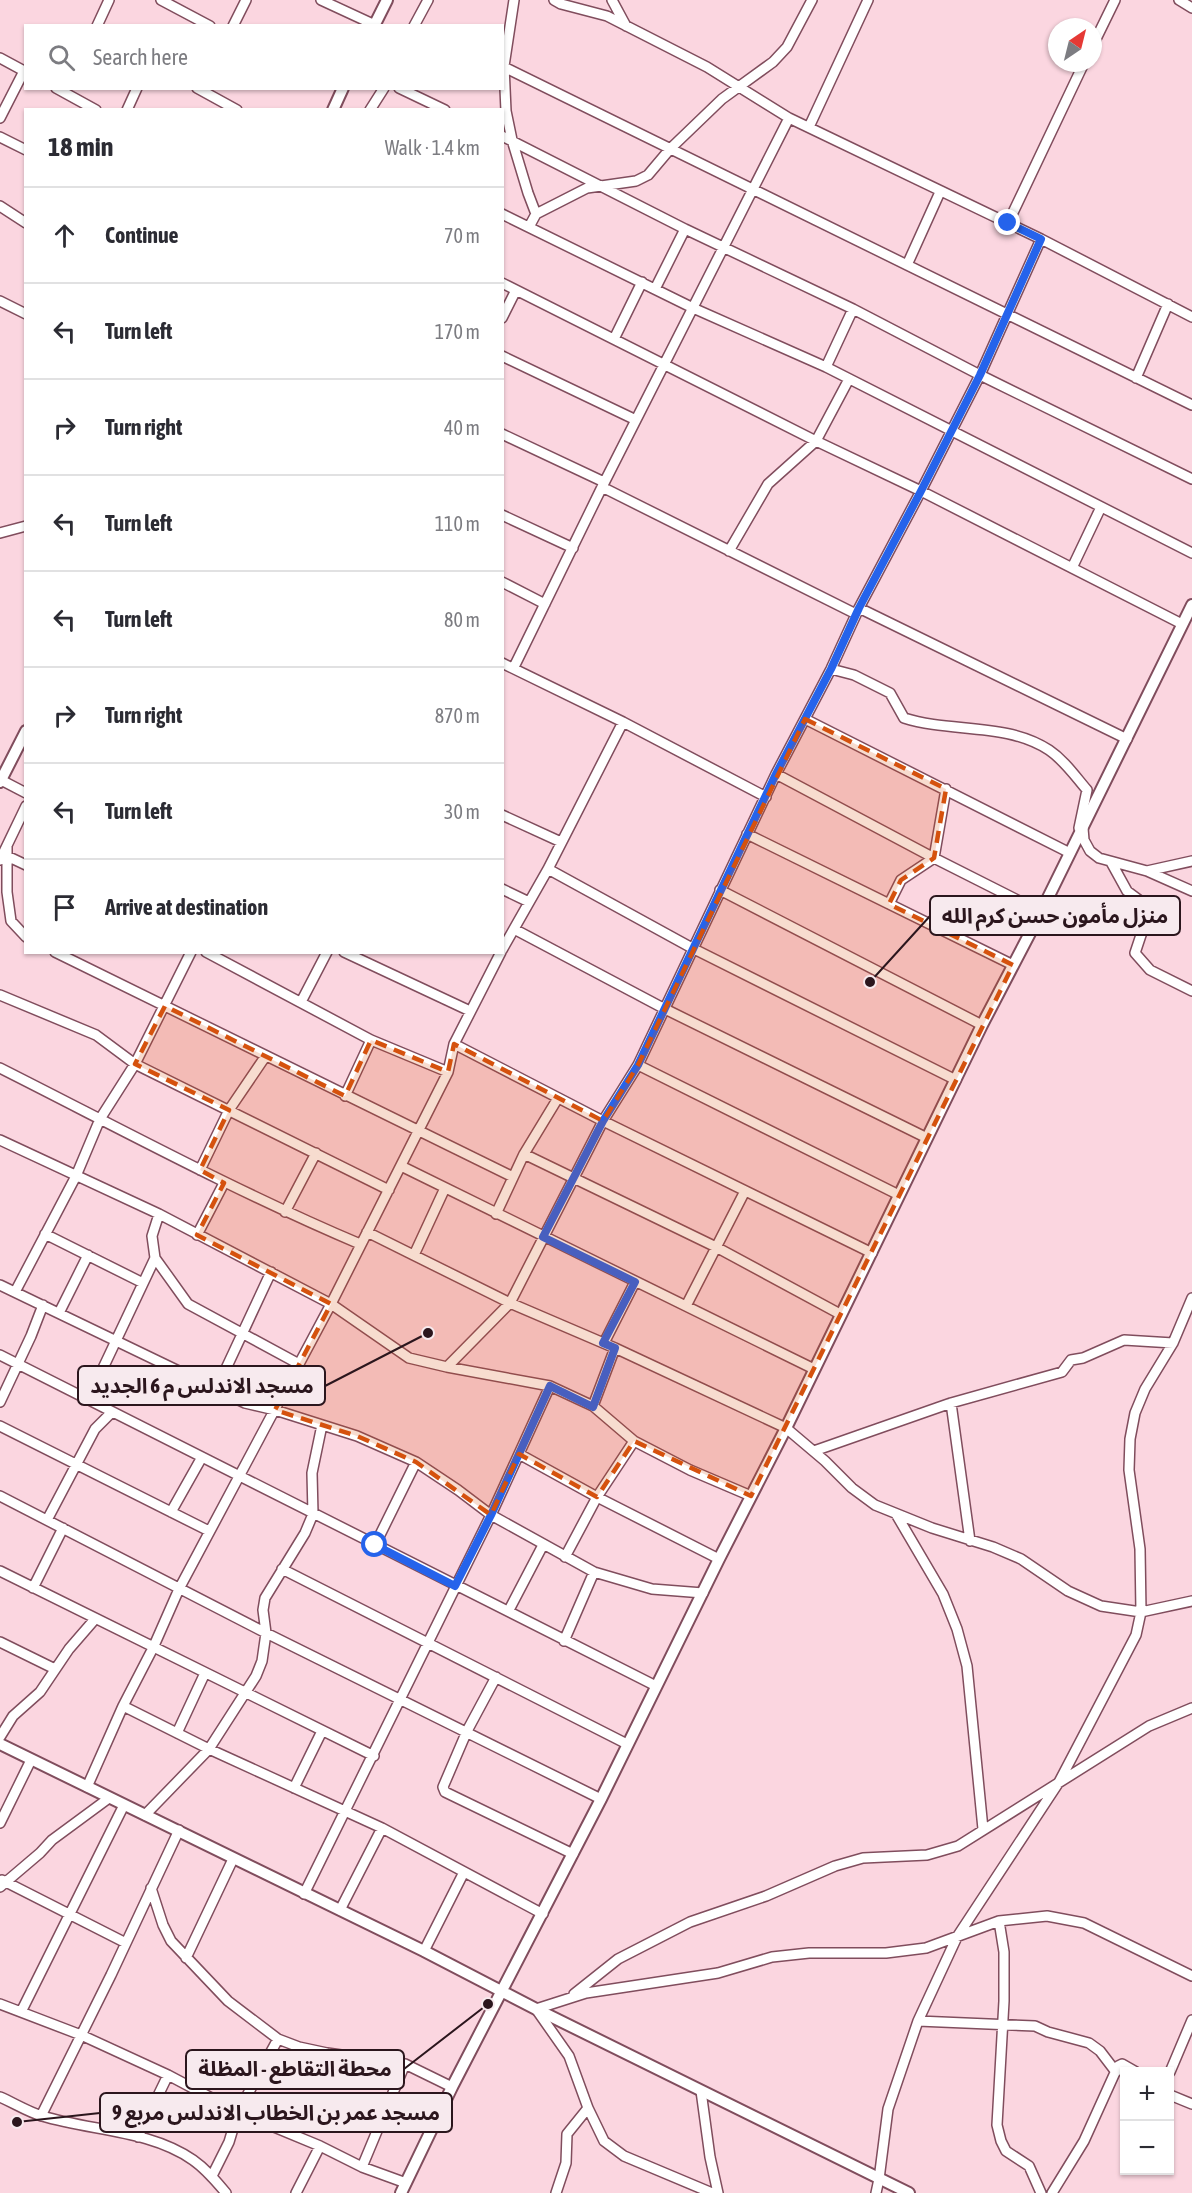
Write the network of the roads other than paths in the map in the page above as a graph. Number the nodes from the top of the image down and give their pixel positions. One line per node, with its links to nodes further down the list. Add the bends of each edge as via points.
1 (110, 0): 15 (street)
2 (161, 0): 16 (street)
3 (246, 0): 17 (street)
4 (321, 0): 18 (street)
5 (387, 0): 19 (street)
6 (428, 0): 20 (street)
7 (514, 0): 24 (street)
8 (554, 0): 21 (street)
9 (612, 0): 21 (street)
10 (812, 0): 30 (street, via 787,47)
11 (868, 0): 45 (street)
12 (1115, 0): 22 (street)
13 (1179, 0): 14 (street)
14 (1192, 8)
15 (98, 24)
16 (206, 24)
17 (234, 24)
18 (372, 24)
19 (375, 24)
20 (419, 24)
21 (626, 26): 30 (street)
22 (1102, 27)
23 (0, 58): 26 (street)
24 (504, 60)
25 (504, 66): 50 (street)
26 (24, 70)
27 (1080, 72): 58 (street)
28 (24, 73): 43 (street)
29 (504, 81): 47 (street)
30 (739, 86): 44 (street); 50 (street)
31 (61, 90): 37 (street)
32 (136, 90): 38 (street)
33 (201, 90): 39 (street)
34 (342, 90): 40 (street)
35 (383, 90): 41 (street)
36 (403, 90): 42 (street)
37 (92, 108)
38 (128, 108)
39 (233, 108)
40 (334, 108)
41 (371, 108)
42 (441, 108)
43 (0, 118)
44 (789, 118): 45 (street); 52 (street)
45 (809, 127): 53 (street)
46 (2, 138): 48 (street); 49 (street)
47 (507, 138): 51 (street); 55 (street)
48 (0, 148)
49 (24, 149)
50 (670, 149): 51 (street, via 648,175 636,181); 52 (street)
51 (600, 185): 55 (street); 60 (street)
52 (753, 189): 62 (street); 63 (street)
53 (940, 192): 58 (street); 63 (street)
54 (0, 207): 57 (street)
55 (536, 214): 59 (street)
56 (504, 215): 59 (street)
57 (24, 222)
58 (1008, 223): 61 (street)
59 (530, 227): 64 (street)
60 (685, 229): 62 (street); 66 (street)
61 (1041, 239): 69 (street); 74 (street)
62 (723, 247): 70 (street); 71 (street)
63 (907, 265): 74 (street)
64 (642, 282): 66 (street); 76 (street)
65 (504, 285): 67 (street)
66 (655, 289): 70 (street)
67 (516, 290): 73 (street); 76 (street)
68 (0, 301): 72 (street)
69 (1168, 304): 75 (street); 81 (street)
70 (693, 308): 78 (street); 79 (street)
71 (853, 309): 79 (street); 80 (street)
72 (24, 313)
73 (504, 314)
74 (1008, 315): 80 (street); 81 (street)
75 (1192, 317)
76 (614, 339): 78 (street)
77 (504, 357): 84 (street)
78 (665, 364): 84 (street); 87 (street)
79 (826, 367): 82 (street)
80 (980, 375): 85 (street); 88 (street)
81 (1136, 378): 83 (street)
82 (849, 379): 85 (street); 87 (street)
83 (1192, 405)
84 (636, 420): 89 (street)
85 (951, 432): 90 (street); 91 (street)
86 (504, 435): 89 (street)
87 (816, 441): 90 (street); 96 (street, via 768,484)
88 (1192, 478)
89 (603, 485): 95 (street); 96 (street)
90 (921, 491): 98 (street); 102 (street)
91 (1101, 507): 97 (street); 98 (street)
92 (504, 516): 95 (street)
93 (24, 527): 94 (street)
94 (0, 533)
95 (573, 548): 100 (street)
96 (729, 551): 102 (street)
97 (1192, 553)
98 (1072, 568): 103 (street)
99 (504, 583): 100 (street)
100 (545, 604): 105 (street)
101 (1192, 605): 103 (street)
102 (857, 611): 106 (street); 110 (street)
103 (1182, 624): 110 (street)
104 (504, 664): 105 (street)
105 (514, 667): 108 (street)
106 (831, 669): 107 (street); 120 (street, via 854,675 890,693 904,718 1020,737 1046,748 1087,790)
107 (805, 719): 111 (street); 113 (street)
108 (623, 722): 115 (street); 121 (street)
109 (24, 735): 112 (street)
110 (1127, 739): 118 (street)
111 (776, 774): 115 (street); 124 (street)
112 (0, 781): 114 (street)
113 (946, 789): 122 (street); 124 (street)
114 (24, 792)
115 (766, 797): 119 (street)
116 (24, 810): 123 (street)
117 (504, 816): 121 (street)
118 (1083, 828): 120 (street); 126 (street, via 1090,851)
119 (747, 834): 131 (street); 134 (street)
120 (1077, 840): 122 (street)
121 (561, 842): 128 (street)
122 (1070, 852): 135 (street)
123 (4, 854): 127 (street); 137 (street, via 10,921)
124 (934, 858): 134 (street, via 901,880); 135 (street)
125 (1192, 861): 129 (street)
126 (1111, 862): 129 (street); 147 (street, via 1127,891 1150,908 1135,952 1150,970)
127 (24, 864)
128 (548, 869): 133 (street); 139 (street)
129 (1147, 871): 132 (street)
130 (504, 890): 133 (street)
131 (720, 890): 139 (street); 153 (street)
132 (1192, 891)
133 (529, 902): 136 (street)
134 (889, 904): 146 (street)
135 (1041, 912): 146 (street)
136 (514, 929): 138 (street); 151 (street)
137 (24, 936)
138 (504, 947)
139 (692, 948): 151 (street); 161 (street)
140 (59, 954): 150 (street)
141 (190, 954): 150 (street)
142 (326, 954): 149 (street)
143 (348, 954): 152 (street)
144 (500, 954): 152 (street)
145 (220, 956): 149 (street)
146 (1013, 965): 153 (street)
147 (1192, 991)
148 (0, 995): 157 (street, via 96,1035)
149 (301, 1002): 154 (street)
150 (165, 1006): 156 (street); 157 (street)
151 (665, 1009): 158 (street); 168 (street)
152 (470, 1011): 155 (street)
153 (982, 1025): 161 (street)
154 (371, 1040): 160 (street); 162 (street)
155 (454, 1044): 160 (street); 163 (street)
156 (266, 1057): 162 (street); 164 (street)
157 (135, 1064): 164 (street); 165 (street)
158 (638, 1065): 166 (street); 181 (street)
159 (0, 1068): 165 (street)
160 (448, 1072): 167 (street)
161 (956, 1080): 168 (street)
162 (345, 1096): 167 (street)
163 (558, 1098): 166 (street); 171 (street)
164 (229, 1110): 170 (street); 173 (street)
165 (100, 1119): 173 (street); 174 (street)
166 (603, 1121): 176 (street); 180 (street)
167 (418, 1132): 172 (street); 175 (street)
168 (927, 1138): 181 (street)
169 (0, 1140): 174 (street)
170 (316, 1153): 179 (street); 182 (street)
171 (524, 1154): 175 (street); 176 (street)
172 (401, 1166): 178 (street); 179 (street)
173 (200, 1170): 177 (street)
174 (76, 1176): 183 (street); 186 (street)
175 (513, 1177): 184 (street)
176 (573, 1179): 188 (street); 190 (street)
177 (224, 1183): 182 (street); 187 (street)
178 (445, 1188): 184 (street); 193 (street)
179 (389, 1190): 185 (street)
180 (745, 1191): 190 (street); 191 (street)
181 (899, 1195): 191 (street)
182 (285, 1212): 189 (street)
183 (159, 1214): 187 (street); 194 (street, via 152,1236)
184 (496, 1214): 188 (street)
185 (367, 1233): 189 (street); 193 (street)
186 (45, 1234): 192 (street); 199 (street)
187 (197, 1235): 195 (street)
188 (543, 1237): 196 (street); 201 (street)
189 (360, 1244): 202 (street)
190 (716, 1247): 204 (street); 206 (street)
191 (872, 1252): 206 (street)
192 (88, 1255): 197 (street); 205 (street)
193 (414, 1255): 201 (street)
194 (155, 1258): 197 (street); 207 (street, via 188,1304)
195 (270, 1272): 202 (street); 207 (street)
196 (635, 1282): 204 (street); 209 (street)
197 (143, 1283): 208 (street)
198 (0, 1285): 199 (street)
199 (15, 1292): 203 (street)
200 (1192, 1298): 210 (street)
201 (510, 1303): 209 (street); 215 (street)
202 (332, 1304): 213 (street); 215 (street, via 409,1358)
203 (43, 1305): 205 (street); 214 (street)
204 (686, 1306): 216 (street)
205 (59, 1313): 208 (street)
206 (840, 1314): 216 (street)
207 (243, 1332): 213 (street); 218 (street)
208 (117, 1341): 218 (street); 219 (street)
209 (603, 1343): 211 (street)
210 (1173, 1343): 221 (street, via 1124,1340 1071,1360 1062,1372); 259 (street, via 1145,1389 1130,1439)
211 (615, 1348): 222 (street); 227 (street)
212 (0, 1355): 214 (street)
213 (299, 1364): 223 (street)
214 (19, 1365): 219 (street); 220 (street)
215 (447, 1367): 217 (street)
216 (814, 1369): 227 (street)
217 (550, 1386): 222 (street); 230 (street)
218 (216, 1390): 223 (street, via 245,1403)
219 (88, 1400): 224 (street)
220 (0, 1401)
221 (951, 1403): 229 (street); 245 (street)
222 (593, 1407): 228 (street)
223 (275, 1410): 225 (street); 234 (street)
224 (112, 1412): 231 (street); 233 (street, via 95,1429)
225 (322, 1425): 232 (street); 239 (street, via 312,1473)
226 (0, 1426): 233 (street)
227 (786, 1428): 229 (street); 236 (street)
228 (634, 1441): 236 (street); 237 (street)
229 (814, 1451): 240 (street, via 852,1488)
230 (519, 1454): 237 (street); 241 (street)
231 (202, 1457): 234 (street); 238 (street)
232 (416, 1462): 241 (street); 246 (street)
233 (75, 1464): 238 (street); 242 (street)
234 (238, 1477): 239 (street); 244 (street)
235 (0, 1496): 242 (street)
236 (751, 1496): 249 (street)
237 (597, 1497): 248 (street); 249 (street)
238 (171, 1512): 244 (street)
239 (313, 1514): 246 (street); 250 (street)
240 (896, 1514): 245 (street); 293 (street, via 943,1594 957,1629 967,1666)
241 (491, 1515): 247 (street); 253 (street)
242 (47, 1520): 243 (street)
243 (63, 1528): 254 (street); 255 (street)
244 (209, 1531): 255 (street)
245 (970, 1541): 259 (street, via 1021,1559 1068,1591 1101,1606)
246 (375, 1545): 253 (street)
247 (543, 1545): 248 (street); 258 (street)
248 (566, 1557): 252 (street)
249 (718, 1559): 256 (street)
250 (282, 1569): 261 (street, via 265,1598); 264 (street)
251 (0, 1572): 254 (street)
252 (594, 1572): 256 (street, via 651,1589); 262 (street)
253 (455, 1586): 258 (street); 264 (street)
254 (33, 1588): 260 (street)
255 (179, 1589): 261 (street); 265 (street)
256 (703, 1593): 269 (street)
257 (1192, 1601): 259 (street)
258 (509, 1610): 262 (street)
259 (1141, 1612): 283 (street, via 1131,1647)
260 (95, 1619): 265 (street); 266 (street)
261 (266, 1633): 270 (street, via 262,1661); 271 (street)
262 (564, 1641): 269 (street)
263 (0, 1642): 266 (street)
264 (429, 1643): 268 (street); 271 (street)
265 (153, 1648): 267 (street); 272 (street)
266 (55, 1669): 277 (street, via 40,1692 13,1716)
267 (205, 1673): 270 (street); 276 (street)
268 (496, 1677): 275 (street); 279 (street)
269 (656, 1686): 279 (street)
270 (245, 1693): 274 (street); 280 (street)
271 (401, 1699): 275 (street); 281 (street)
272 (123, 1706): 276 (street); 284 (street)
273 (1192, 1708): 283 (street, via 1149,1726)
274 (322, 1731): 281 (street); 285 (street)
275 (467, 1731): 287 (street); 295 (street, via 443,1787 445,1792)
276 (177, 1733): 280 (street)
277 (0, 1737)
278 (0, 1744): 282 (street)
279 (627, 1744): 287 (street)
280 (210, 1749): 285 (street); 290 (street)
281 (374, 1756): 289 (street)
282 (31, 1760): 284 (street); 291 (street)
283 (1059, 1782): 293 (street); 305 (street)
284 (87, 1787): 286 (street)
285 (294, 1788): 289 (street)
286 (109, 1798): 288 (street); 298 (street)
287 (601, 1799): 295 (street)
288 (124, 1805): 290 (street); 302 (street)
289 (344, 1811): 292 (street); 300 (street)
290 (145, 1815): 294 (street)
291 (0, 1823)
292 (382, 1828): 297 (street); 301 (street)
293 (983, 1829): 311 (street, via 958,1846 927,1855 854,1860 690,1922 618,1959)
294 (178, 1830): 296 (street); 299 (street)
295 (573, 1854): 303 (street)
296 (233, 1859): 300 (street); 308 (street)
297 (464, 1872): 303 (street); 307 (street)
298 (2, 1883): 302 (street)
299 (151, 1888): 306 (street); 308 (street, via 163,1925)
300 (304, 1894): 301 (street)
301 (340, 1910): 307 (street)
302 (68, 1914): 306 (street); 314 (street)
303 (543, 1914): 310 (street)
304 (999, 1921): 305 (street); 309 (street, via 1047,1916 1084,1923); 317 (street, via 1004,1952)
305 (957, 1937): 311 (street, via 926,1948 886,1953 772,1957 718,1973); 316 (street)
306 (126, 1943): 318 (street)
307 (424, 1951): 310 (street)
308 (186, 1958): 319 (street, via 228,2001)
309 (1192, 1976)
310 (502, 1992): 313 (street); 325 (street)
311 (568, 1998): 313 (street)
312 (0, 2004): 314 (street)
313 (536, 2009): 326 (street); 330 (street, via 569,2056)
314 (21, 2012): 318 (street)
315 (1192, 2020): 322 (street)
316 (918, 2021): 317 (street); 337 (street, via 888,2109)
317 (1003, 2026): 323 (street, via 1035,2026 1089,2043); 346 (street, via 997,2125 1006,2151 1029,2166)
318 (81, 2035): 324 (street); 332 (street)
319 (278, 2039): 320 (street, via 327,2053); 331 (street)
320 (405, 2064): 325 (street); 335 (street)
321 (1127, 2067): 323 (street, via 1122,2064)
322 (1172, 2067)
323 (1116, 2072): 347 (street, via 1084,2141)
324 (168, 2075): 331 (street); 333 (street)
325 (452, 2087): 338 (street)
326 (702, 2091): 337 (street); 343 (street)
327 (0, 2097): 332 (street)
328 (1174, 2097): 329 (street)
329 (1192, 2104)
330 (588, 2108): 339 (street, via 567,2134); 342 (street, via 604,2141 624,2156)
331 (238, 2112): 334 (street); 336 (street)
332 (41, 2116): 333 (street)
333 (138, 2137): 336 (street, via 172,2148)
334 (320, 2146): 335 (street); 341 (street)
335 (362, 2167): 338 (street)
336 (212, 2176): 340 (street)
337 (879, 2178): 344 (street); 345 (street)
338 (403, 2188)
339 (559, 2192)
340 (226, 2193)
341 (296, 2193)
342 (712, 2193)
343 (718, 2193)
344 (876, 2193)
345 (909, 2193)
346 (1041, 2193)
347 (1052, 2193)

